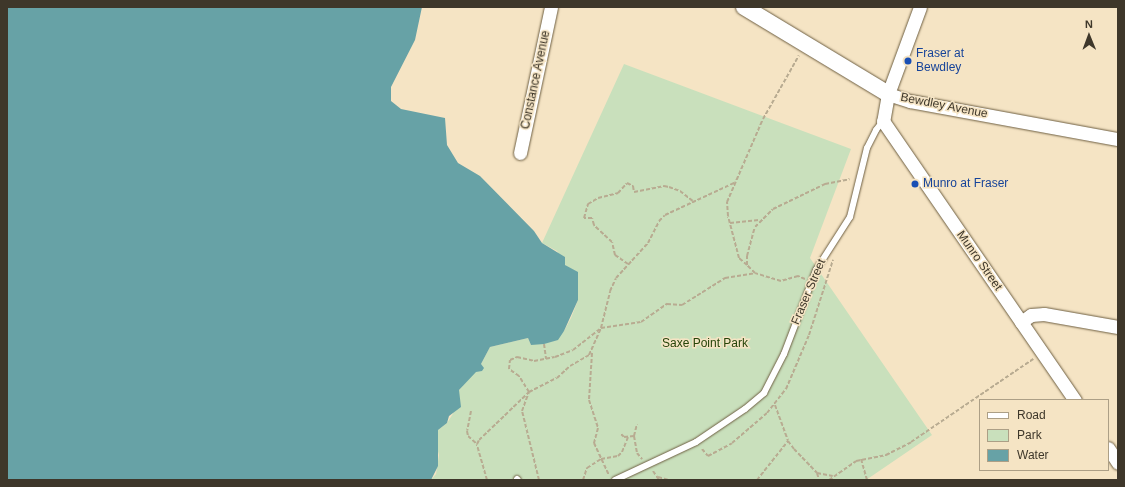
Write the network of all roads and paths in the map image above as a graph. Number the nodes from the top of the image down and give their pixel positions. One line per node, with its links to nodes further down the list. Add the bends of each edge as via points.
1 (551, 7): 8 (street, Constance Avenue)
2 (744, 7): 4 (street, Bewdley Avenue)
3 (920, 7): 5 (street, Fraser Street)
4 (805, 44): 5 (street, Bewdley Avenue); 10 (path, via 763,119)
5 (888, 94): 6 (street, Fraser Street); 7 (street, Bewdley Avenue, via 910,101)
6 (883, 121): 9 (lane, Fraser Street, via 871,139); 18 (street, Munro Street)
7 (1118, 139)
8 (520, 153)
9 (859, 178): 12 (path, via 825,184 773,210); 17 (lane, Fraser Street, via 850,217 827,251)
10 (736, 182): 11 (path); 13 (path, via 727,202)
11 (693, 201): 14 (path, via 665,214 648,243); 14 (path, via 680,191 669,187 634,192 633,186 627,184 618,193 598,198 588,204 584,218 592,218 612,242 615,255)
12 (760, 220): 13 (path); 15 (path, via 750,240)
13 (730, 223): 15 (path, via 739,258)
14 (628, 264): 20 (path, via 610,291)
15 (747, 265): 16 (path)
16 (755, 273): 17 (path, via 781,281 798,276); 20 (path, via 720,280 682,305 667,304 641,322)
17 (811, 282): 39 (lane, Fraser Street, via 784,354 764,393 696,442)
18 (1021, 322): 19 (street, via 1031,315 1044,314); 23 (street, Munro Street)
19 (1118, 327)
20 (601, 328): 22 (path); 24 (path, via 573,350)
21 (544, 344): 24 (path)
22 (592, 351): 25 (path, via 557,378); 36 (path, via 589,400 598,428 594,443)
23 (1041, 354): 26 (street, Munro Street); 37 (path, via 898,450)
24 (546, 359): 25 (path, via 534,362 517,357 510,360 507,366 519,376)
25 (529, 392): 34 (path, via 494,423); 44 (path, via 522,411)
26 (1074, 399)
27 (775, 405): 33 (path)
28 (471, 411): 34 (path, via 468,436)
29 (637, 424): 31 (path)
30 (621, 434): 32 (path)
31 (634, 436): 32 (path); 39 (path, via 637,453)
32 (628, 437): 36 (path, via 618,456)
33 (788, 441): 40 (path); 49 (path)
34 (477, 444): 43 (path)
35 (1109, 450): 38 (street)
36 (600, 459): 45 (path, via 587,468); 46 (path)
37 (862, 459): 42 (path, via 847,465); 52 (path)
38 (1118, 463)
39 (646, 464): 47 (lane, Fraser Street)
40 (817, 473): 42 (path); 50 (path)
41 (657, 476): 48 (path)
42 (834, 476): 51 (path)
43 (487, 480)
44 (539, 480)
45 (583, 480)
46 (612, 480)
47 (615, 480)
48 (669, 480)
49 (757, 480)
50 (818, 480)
51 (829, 480)
52 (867, 480)

